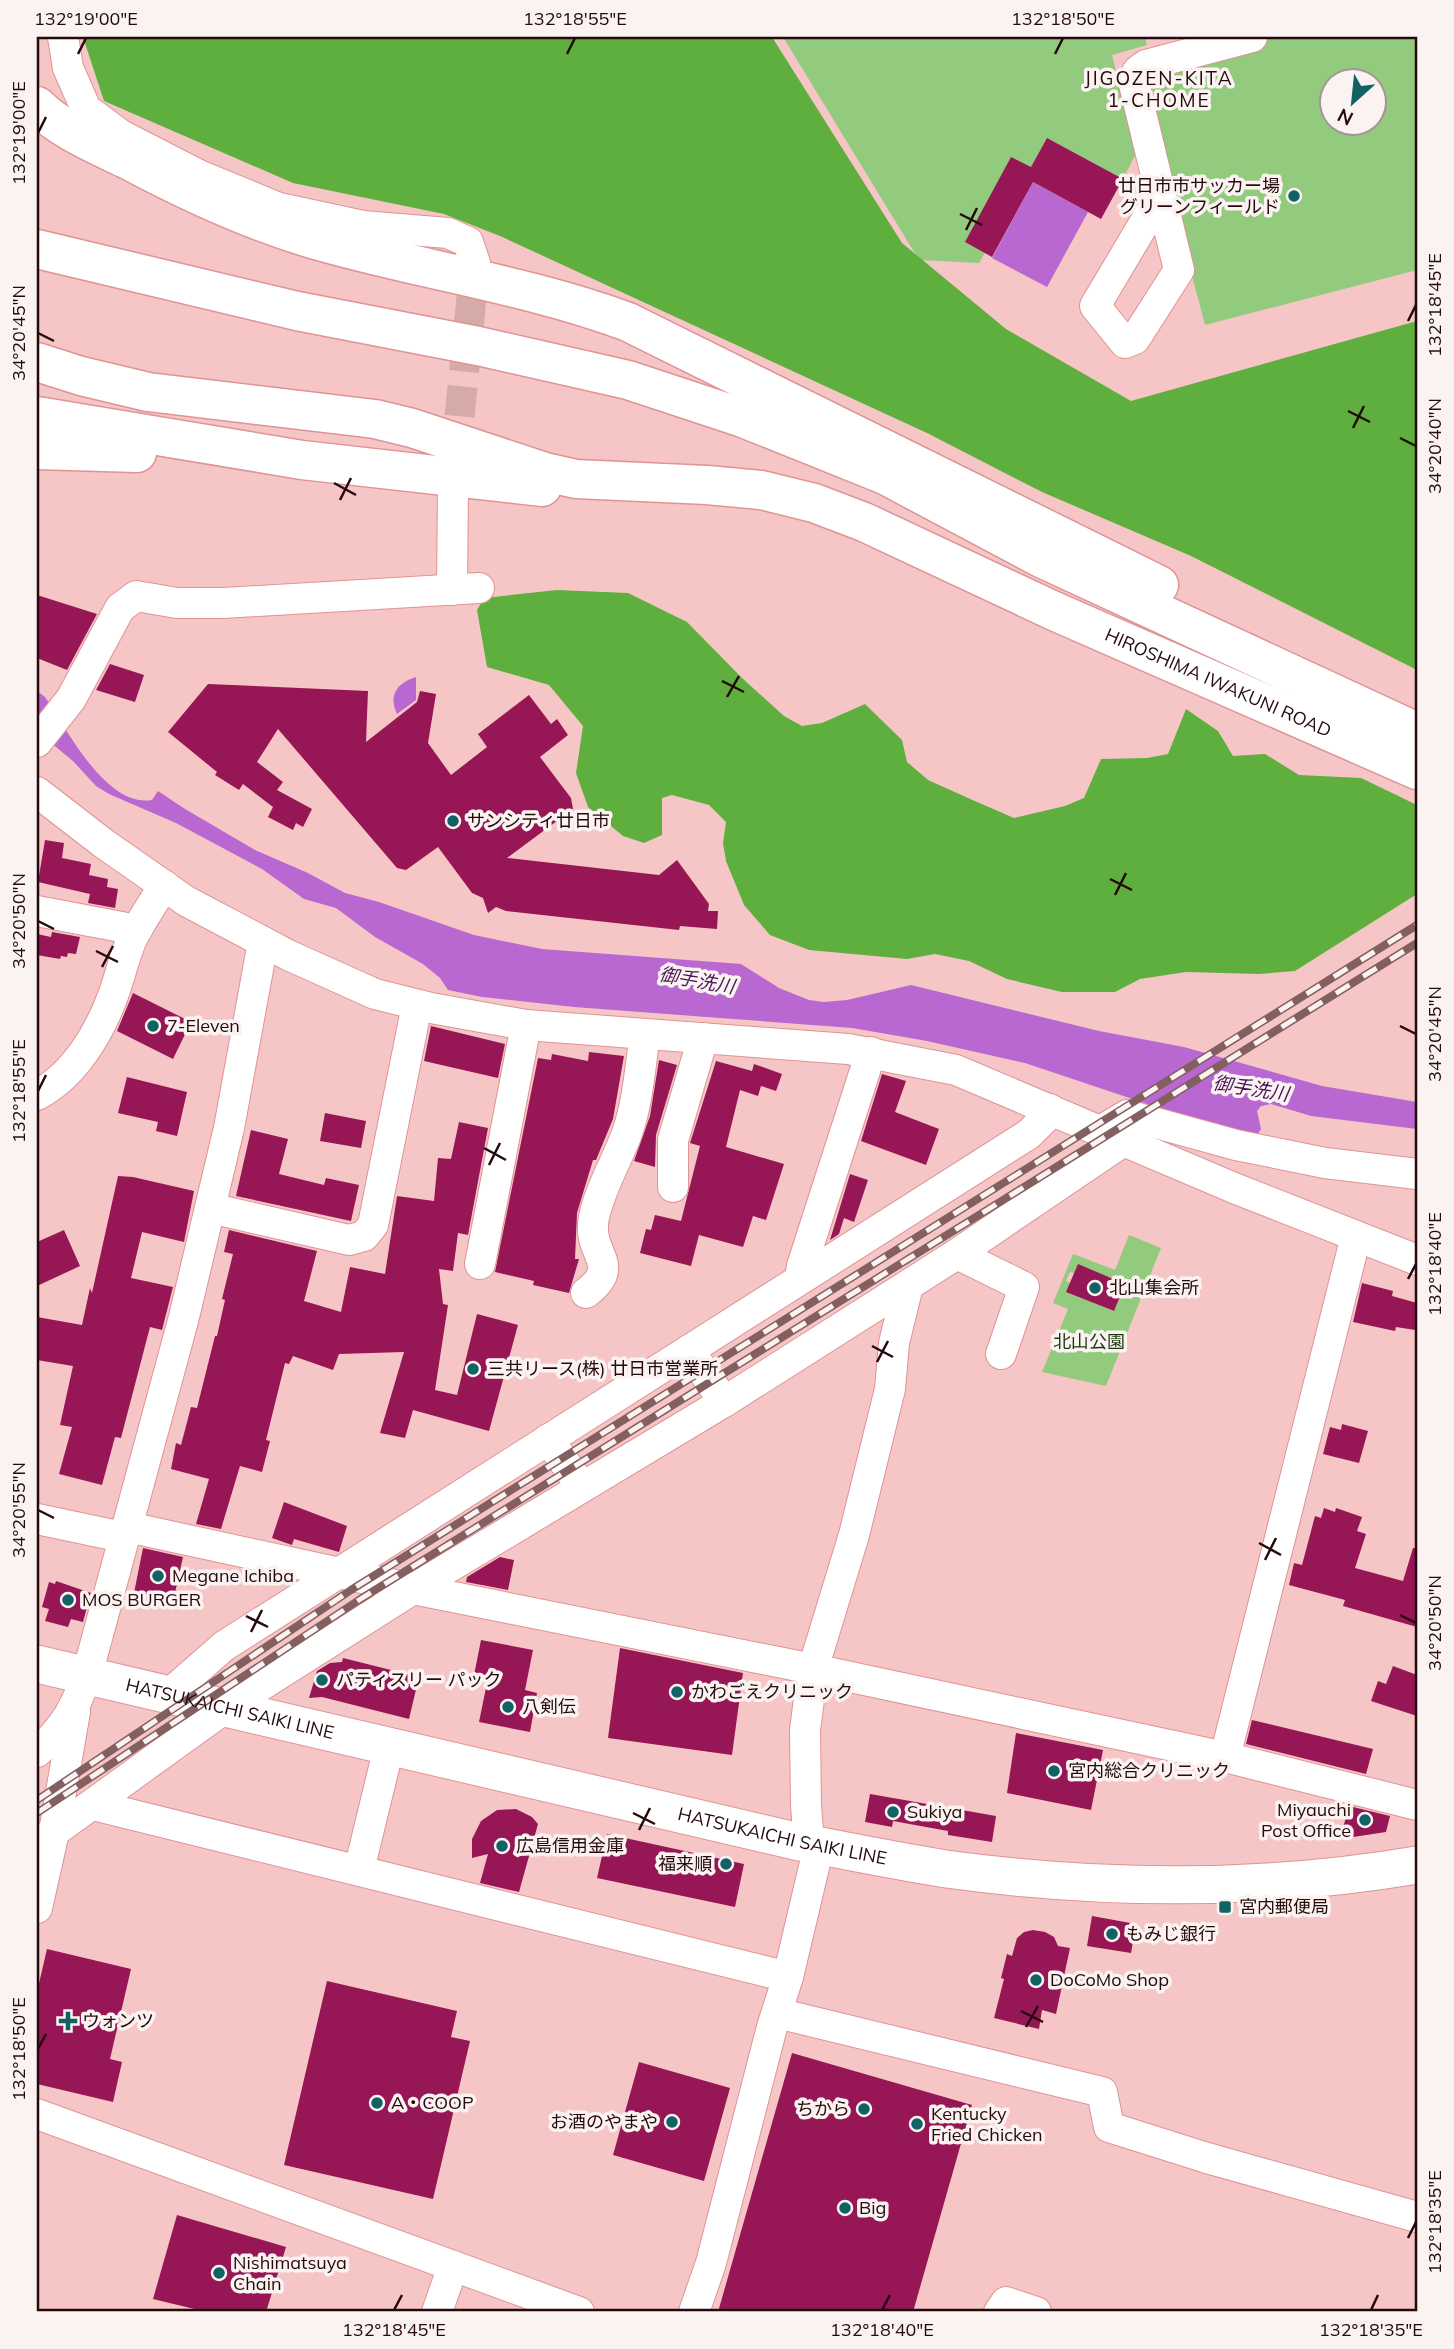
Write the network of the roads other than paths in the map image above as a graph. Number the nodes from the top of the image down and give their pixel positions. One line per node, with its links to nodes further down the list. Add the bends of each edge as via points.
1 (63, 37): 7 (street, via 68,68 86,109 121,135 199,175 279,208 363,226 448,233 468,242)
2 (1252, 37): 4 (street, via 1138,69 1134,84)
3 (37, 106): 11 (highway, via 148,171 253,219 362,253 600,312)
4 (1161, 195)
5 (37, 226): 8 (highway, via 117,260)
6 (37, 249): 8 (highway)
7 (475, 263)
8 (191, 284): 14 (highway, via 297,311 628,380 743,418)
9 (37, 362): 15 (highway, via 148,392 374,419 545,472)
10 (37, 416): 13 (highway)
11 (818, 416): 14 (highway); 17 (highway, via 1165,588 1275,661)
12 (37, 450): 13 (highway, via 171,454)
13 (233, 450): 15 (highway, via 543,487)
14 (885, 475): 17 (highway, via 1041,558)
15 (607, 482): 20 (highway, HIROSHIMA IWAKUNI ROAD, via 734,487 814,503)
16 (453, 488): 19 (street, via 466,589 223,603 177,603 136,596 120,608 71,699)
17 (1330, 691): 18 (highway)
18 (1417, 732)
19 (37, 742)
20 (1417, 770)
21 (37, 792): 22 (street)
22 (164, 885): 24 (street); 25 (street)
23 (37, 911): 24 (street)
24 (137, 930): 31 (street, via 93,1038 60,1078)
25 (263, 942): 26 (street, via 348,984); 36 (street)
26 (417, 1005): 27 (street); 36 (street, via 373,1225 364,1236 349,1240)
27 (526, 1025): 28 (street); 40 (street)
28 (645, 1034): 29 (street); 43 (street, via 627,1132 594,1215 592,1234 604,1274)
29 (703, 1038): 30 (street); 35 (street, via 673,1140)
30 (871, 1052): 32 (street, via 963,1072); 41 (street)
31 (37, 1095)
32 (1050, 1109): 33 (street); 41 (street, via 1029,1134)
33 (1114, 1135): 34 (street, via 1127,1115 1261,1150); 37 (street); 38 (street)
34 (1417, 1174)
35 (673, 1187)
36 (210, 1208): 50 (street)
37 (1356, 1236): 39 (street); 60 (street)
38 (957, 1254): 42 (street); 45 (street, via 1024,1287)
39 (1417, 1260)
40 (480, 1264)
41 (800, 1279): 44 (street)
42 (908, 1286): 46 (street); 54 (street, via 894,1343 890,1389 858,1521)
43 (586, 1293)
44 (689, 1350): 46 (street); 47 (street)
45 (1001, 1354)
46 (724, 1402): 48 (street)
47 (548, 1439): 48 (street); 51 (street)
48 (582, 1488): 52 (street)
49 (37, 1520): 50 (street, via 113,1535)
50 (125, 1532): 51 (street, via 137,1530); 55 (street)
51 (339, 1572): 52 (street); 56 (street, via 224,1646)
52 (413, 1589): 54 (street); 57 (street)
53 (37, 1664): 55 (main road, HATSUKAICHI SAIKI LINE)
54 (813, 1669): 60 (street); 64 (street, via 805,1730 806,1805)
55 (82, 1690): 56 (main road, HATSUKAICHI SAIKI LINE); 59 (street, via 52,1738); 63 (street)
56 (168, 1695): 57 (main road, HATSUKAICHI SAIKI LINE)
57 (224, 1709): 58 (main road, HATSUKAICHI SAIKI LINE); 61 (street)
58 (388, 1748): 64 (main road, HATSUKAICHI SAIKI LINE); 66 (street)
59 (37, 1752)
60 (1225, 1756): 62 (street)
61 (93, 1805): 63 (street); 66 (street)
62 (1417, 1805)
63 (46, 1838): 67 (street)
64 (814, 1845): 65 (main road, HATSUKAICHI SAIKI LINE, via 948,1869 1103,1882 1258,1881); 68 (street)
65 (1417, 1865)
66 (359, 1870): 68 (street)
67 (37, 1908)
68 (788, 1977): 69 (street)
69 (777, 2013): 71 (street, via 1102,2092 1109,2127); 75 (street)
70 (37, 2113): 72 (street)
71 (1417, 2217)
72 (453, 2266): 73 (street); 74 (street)
73 (437, 2312)
74 (579, 2312)
75 (694, 2312)
76 (999, 2312): 77 (street, via 1006,2302)
77 (1036, 2312)

